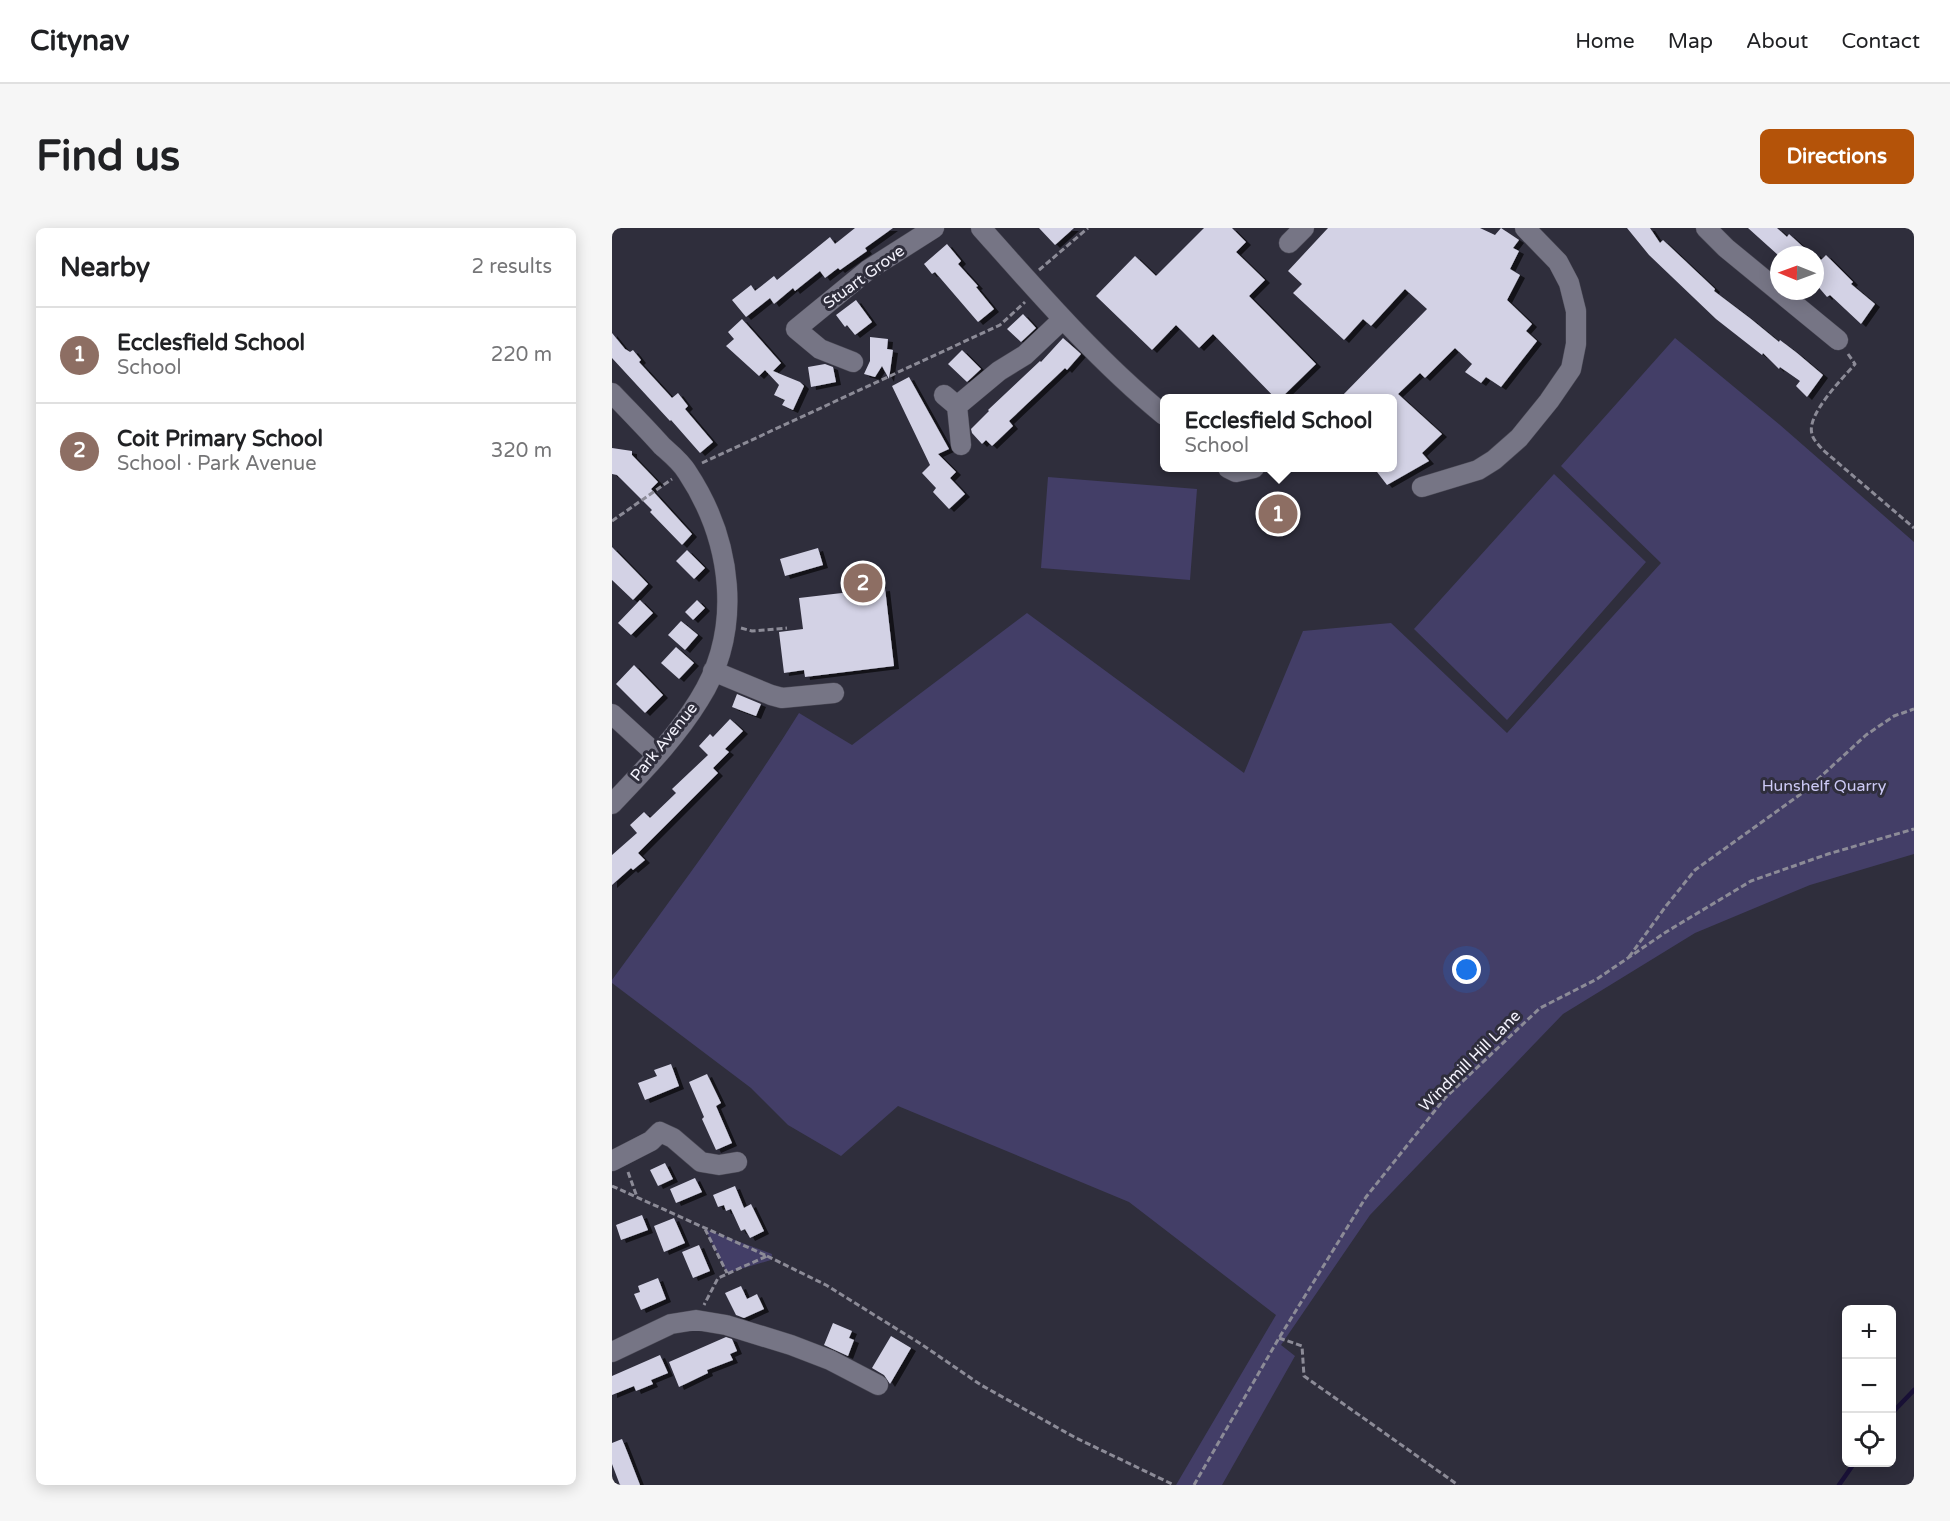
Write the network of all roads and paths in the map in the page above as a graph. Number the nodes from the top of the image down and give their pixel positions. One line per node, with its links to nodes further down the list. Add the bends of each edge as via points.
1 (934, 228): 11 (street, Stuart Grove, via 868,270 796,329 820,349)
2 (981, 228): 8 (street)
3 (1088, 228): 8 (path)
4 (1304, 228): 7 (street)
5 (1525, 228): 16 (street, via 1558,262 1569,283 1576,311 1571,369 1519,438 1494,460 1478,470)
6 (1706, 228): 10 (street)
7 (1289, 243)
8 (1033, 286): 9 (street); 15 (path, via 1000,325)
9 (1063, 318): 13 (street); 14 (street, via 1025,356 951,401)
10 (1838, 340): 18 (path, via 1855,364 1824,400 1811,423 1812,436 1823,450)
11 (853, 362)
12 (615, 402): 15 (street, Park Avenue)
13 (1160, 411)
14 (961, 445)
15 (686, 470): 17 (path); 19 (street, Park Avenue, via 709,513 725,559)
16 (1422, 487)
17 (612, 521)
18 (1914, 528)
19 (725, 624): 20 (path, via 752,631); 21 (street, Park Avenue)
20 (787, 628)
21 (713, 671): 22 (street, via 782,698); 25 (street, Park Avenue, via 695,707)
22 (834, 693)
23 (1914, 709): 28 (path, via 1894,716 1866,735 1805,791 1695,870)
24 (612, 714): 25 (street)
25 (657, 755): 26 (street, Park Avenue)
26 (612, 804)
27 (1914, 829): 28 (path, Windmill Hill Lane, via 1751,881)
28 (1628, 958): 37 (path, Windmill Hill Lane, via 1597,980 1540,1008 1445,1098 1366,1197)
29 (616, 1159): 30 (street, via 651,1141 660,1131 701,1162); 32 (path)
30 (737, 1162)
31 (612, 1186): 32 (path)
32 (638, 1198): 33 (path)
33 (705, 1229): 34 (path); 35 (path)
34 (767, 1256): 35 (path); 40 (path, via 826,1285 990,1390 1076,1438)
35 (726, 1273): 36 (path, via 718,1278)
36 (696, 1320): 38 (street, via 671,1324); 39 (street, via 791,1345)
37 (1279, 1338): 41 (path, Windmill Hill Lane); 42 (path, via 1302,1346 1304,1376)
38 (612, 1352)
39 (878, 1385)
40 (1174, 1485)
41 (1194, 1485)
42 (1458, 1485)

